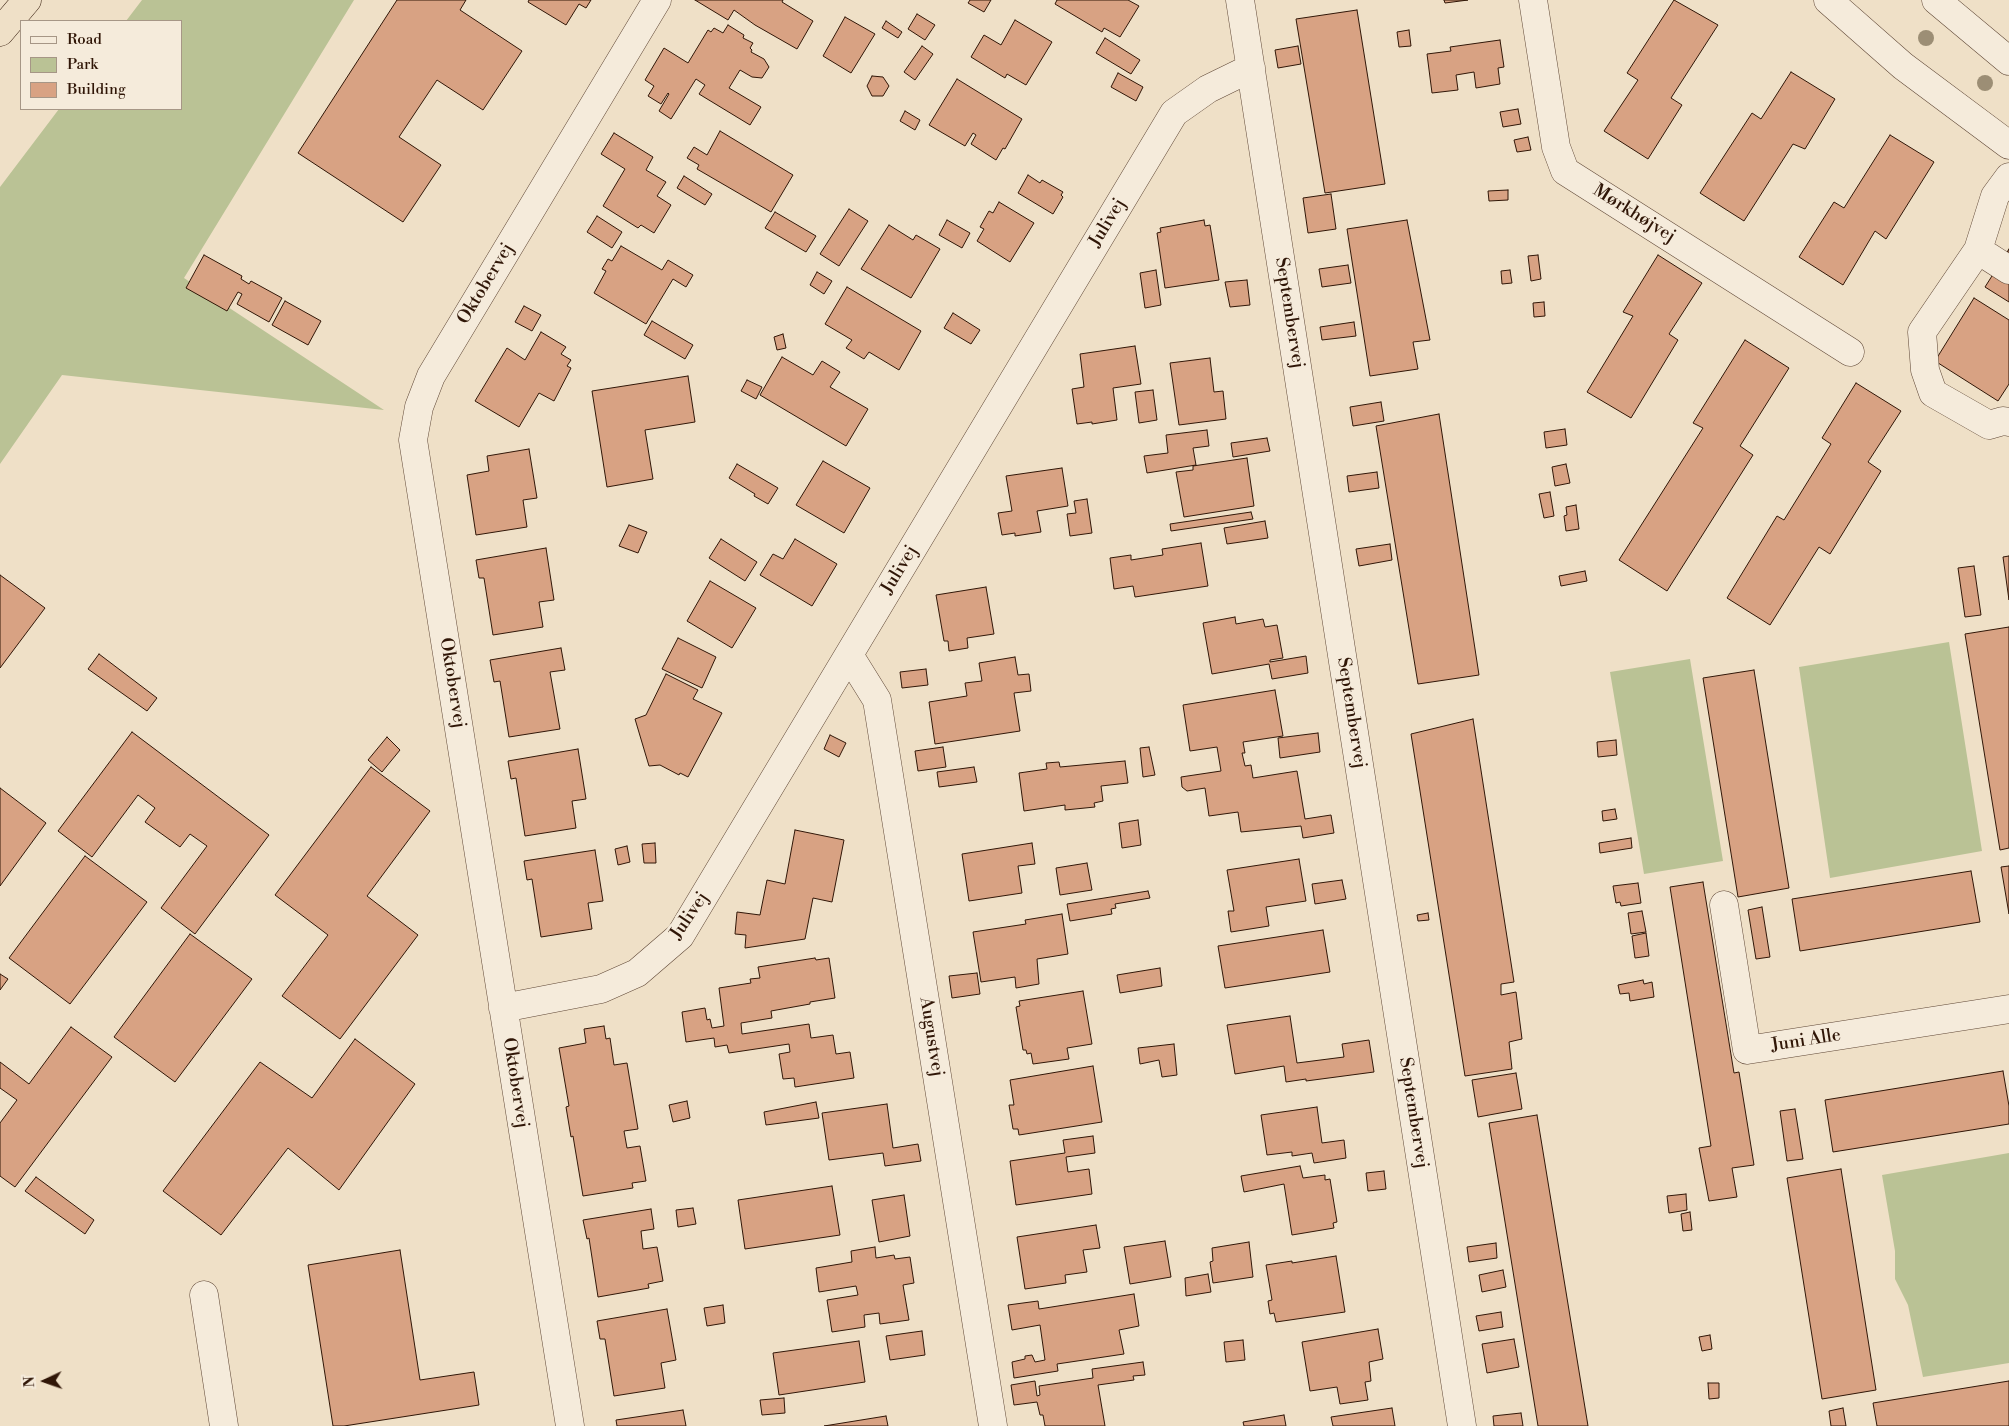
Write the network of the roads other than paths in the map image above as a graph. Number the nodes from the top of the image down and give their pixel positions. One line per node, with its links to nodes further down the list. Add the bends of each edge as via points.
1 (27, 0): 7 (highway)
2 (657, 0): 18 (street, Oktobervej, via 430,376 419,407 413,440)
3 (1240, 0): 9 (street, Septembervej)
4 (1533, 0): 14 (street, Mørkhøjvej, via 1556,147 1565,171)
5 (1828, 0): 10 (street, via 1903,66)
6 (1936, 0): 8 (street)
7 (0, 32)
8 (2009, 61)
9 (1251, 68): 16 (street, Julivej, via 1208,89 1174,113); 24 (street, Septembervej)
10 (2009, 145)
11 (2009, 177): 12 (street, via 1996,196)
12 (1978, 250): 13 (street); 15 (street, via 1922,332 1925,370 1933,393 1989,425)
13 (2009, 270)
14 (1850, 352)
15 (2007, 418)
16 (849, 655): 18 (street, Julivej, via 680,936 637,973 601,989); 23 (street, Augustvej, via 877,700)
17 (1724, 905): 19 (street, Juni Alle, via 1747,1050)
18 (503, 1008): 22 (street, Oktobervej)
19 (2009, 1009)
20 (204, 1295): 21 (street)
21 (224, 1426)
22 (570, 1426)
23 (993, 1426)
24 (1462, 1426)

